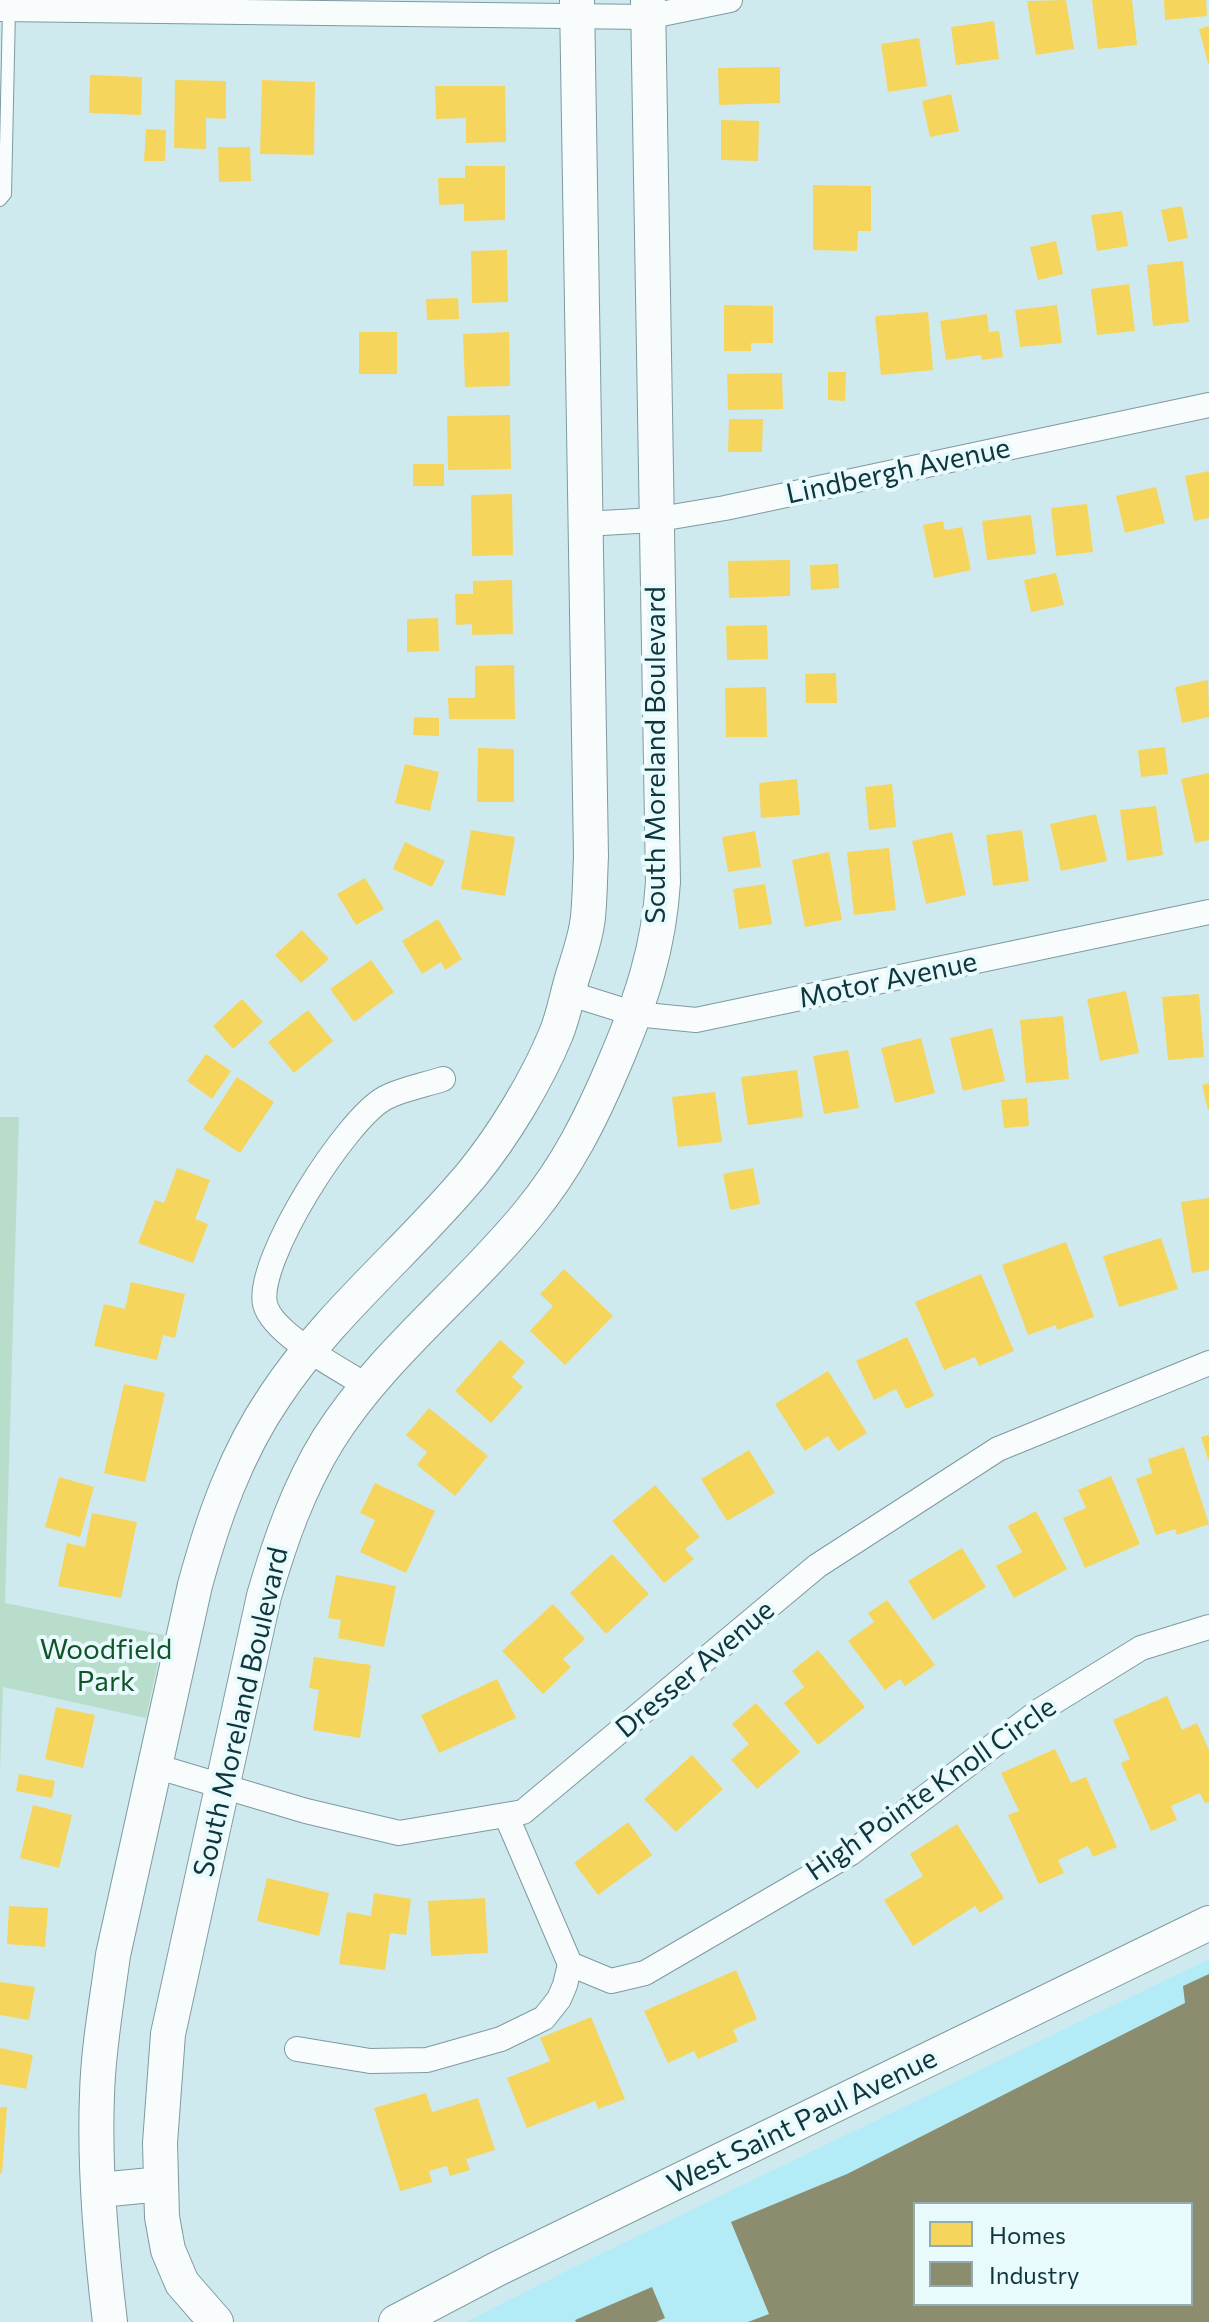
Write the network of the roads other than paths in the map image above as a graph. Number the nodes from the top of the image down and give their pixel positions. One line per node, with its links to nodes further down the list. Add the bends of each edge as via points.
1 (730, 0): 3 (street)
2 (577, 8): 3 (street); 4 (street); 8 (street)
3 (647, 8): 7 (street, South Moreland Boulevard)
4 (4, 9): 5 (lane, via 5,194)
5 (0, 200)
6 (1209, 405): 7 (street, Lindbergh Avenue)
7 (654, 520): 8 (street, Lindbergh Avenue); 11 (street, South Moreland Boulevard, via 663,882 661,919)
8 (585, 524): 10 (street, via 591,856 588,918)
9 (1209, 912): 11 (street, Motor Avenue, via 696,1020)
10 (568, 993): 11 (street, Motor Avenue); 13 (street, via 556,1033 495,1144)
11 (635, 1014): 15 (street, South Moreland Boulevard, via 591,1120 529,1214)
12 (443, 1079): 13 (street, via 384,1098 359,1120 314,1180 282,1238 265,1304 278,1326)
13 (311, 1350): 15 (street); 17 (street, via 275,1395 223,1497 195,1585)
14 (1209, 1363): 19 (street, Dresser Avenue, via 998,1449 817,1566 523,1812)
15 (369, 1387): 18 (street, South Moreland Boulevard, via 328,1440 281,1538)
16 (1209, 1627): 21 (street, High Pointe Knoll Circle, via 1141,1648 1039,1711 851,1853 645,1973 611,1981)
17 (155, 1766): 18 (street, Dresser Avenue); 24 (street, via 105,2011 97,2093)
18 (223, 1786): 19 (street, Dresser Avenue, via 399,1833); 23 (street, South Moreland Boulevard, via 168,2034)
19 (506, 1815): 21 (street)
20 (1209, 1923): 29 (street, West Saint Paul Avenue)
21 (570, 1964): 22 (street, via 559,1999 544,2018 501,2039 427,2060 370,2061)
22 (297, 2049)
23 (161, 2184): 24 (street); 28 (street, South Moreland Boulevard, via 162,2217 174,2266)
24 (100, 2190): 25 (street)
25 (106, 2288): 26 (street); 27 (street)
26 (110, 2322)
27 (133, 2322)
28 (216, 2322)
29 (396, 2322)

